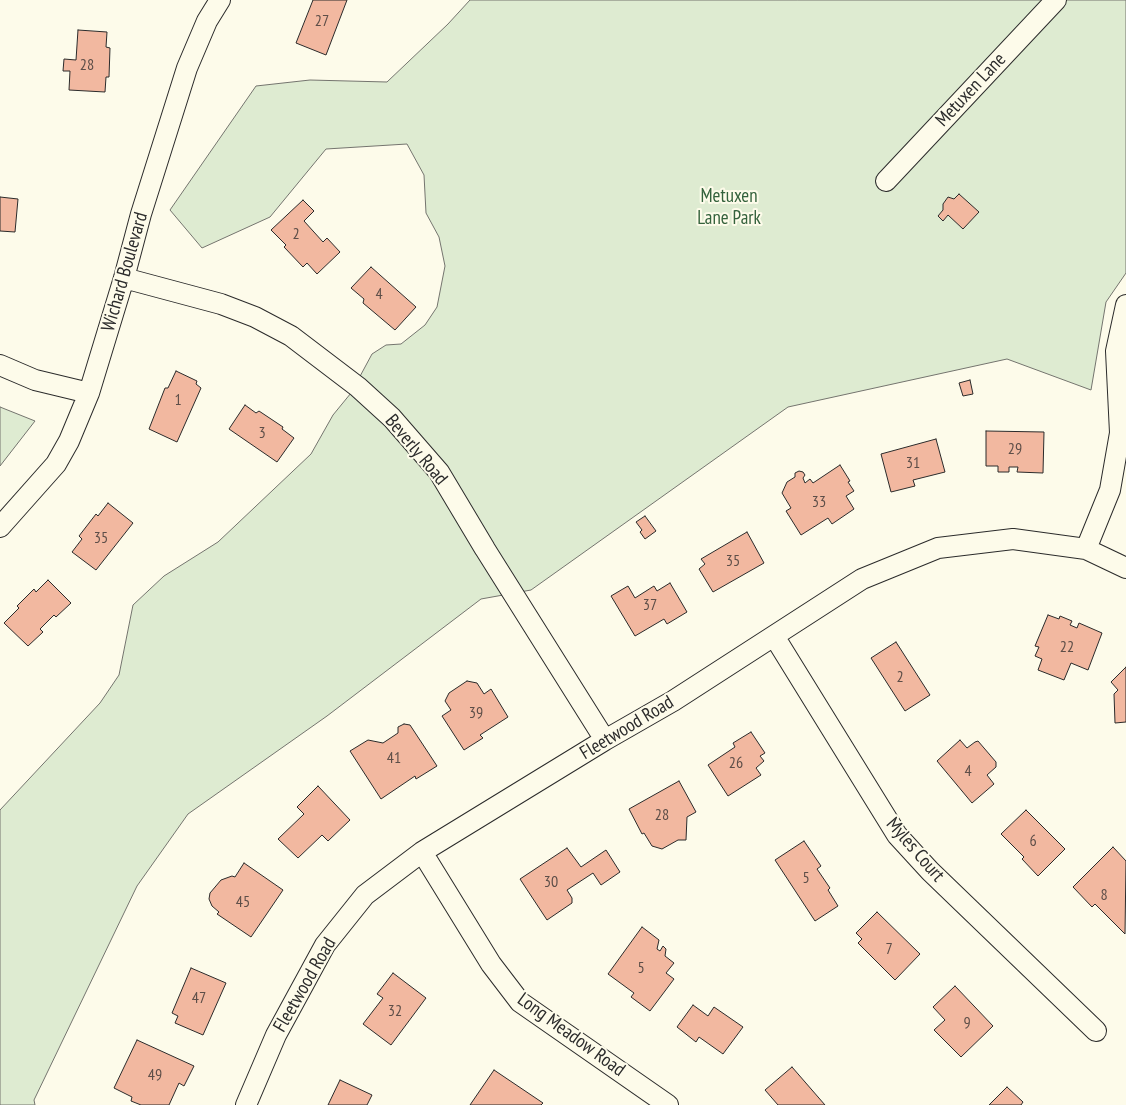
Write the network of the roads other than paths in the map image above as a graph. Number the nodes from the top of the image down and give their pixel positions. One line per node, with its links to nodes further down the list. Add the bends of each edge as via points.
1 (220, 0): 4 (street, Wichard Boulevard, via 207,21 187,68)
2 (1056, 0): 3 (street, Metuxen Lane)
3 (886, 181)
4 (124, 278): 7 (street, Wichard Boulevard); 12 (street, Beverly Road, via 221,304 291,336 358,387 392,418 439,472)
5 (1126, 305): 9 (street, via 1116,351 1120,433 1110,490)
6 (0, 365): 7 (street, via 35,380)
7 (89, 393): 8 (street, Wichard Boulevard, via 69,442 56,464)
8 (0, 527)
9 (1086, 549): 10 (street, Fleetwood Road); 11 (street, Fleetwood Road, via 1013,539 938,548 862,579)
10 (1126, 568)
11 (774, 636): 12 (street, Fleetwood Road); 14 (street, Myles Court, via 897,835 930,871)
12 (605, 740): 13 (street, Fleetwood Road)
13 (422, 852): 15 (street, Fleetwood Road, via 365,895 325,945 276,1035); 16 (street, Long Meadow Road, via 491,964 520,1002)
14 (1096, 1030)
15 (246, 1105)
16 (668, 1105)

